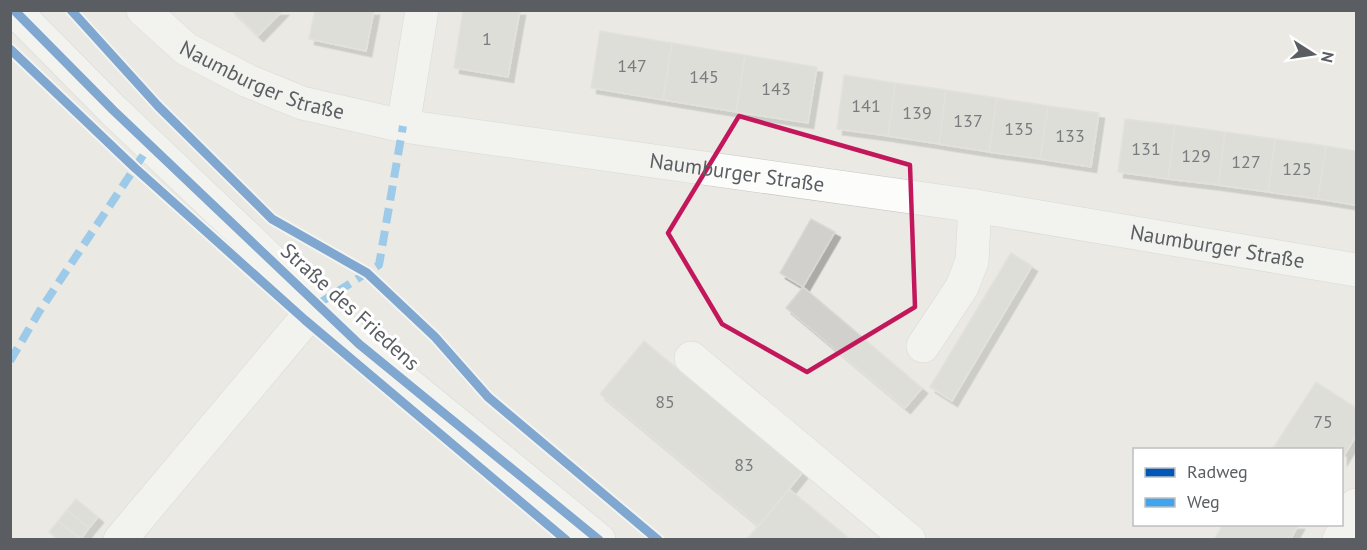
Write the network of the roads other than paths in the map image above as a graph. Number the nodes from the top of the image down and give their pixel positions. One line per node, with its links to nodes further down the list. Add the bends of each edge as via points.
1 (14, 10): 7 (street, Straße des Friedens, via 113,110)
2 (143, 10): 4 (street, Naumburger Straße, via 186,49 248,81 302,103)
3 (422, 10): 4 (street)
4 (403, 126): 5 (street, Naumburger Straße)
5 (975, 206): 6 (street, Naumburger Straße); 8 (street, via 972,261 962,287)
6 (1356, 270)
7 (318, 304): 11 (street); 12 (street, Straße des Friedens, via 359,344)
8 (923, 346)
9 (691, 358): 13 (street)
10 (1356, 505): 14 (street)
11 (120, 540)
12 (599, 540)
13 (909, 540)
14 (1339, 540)

